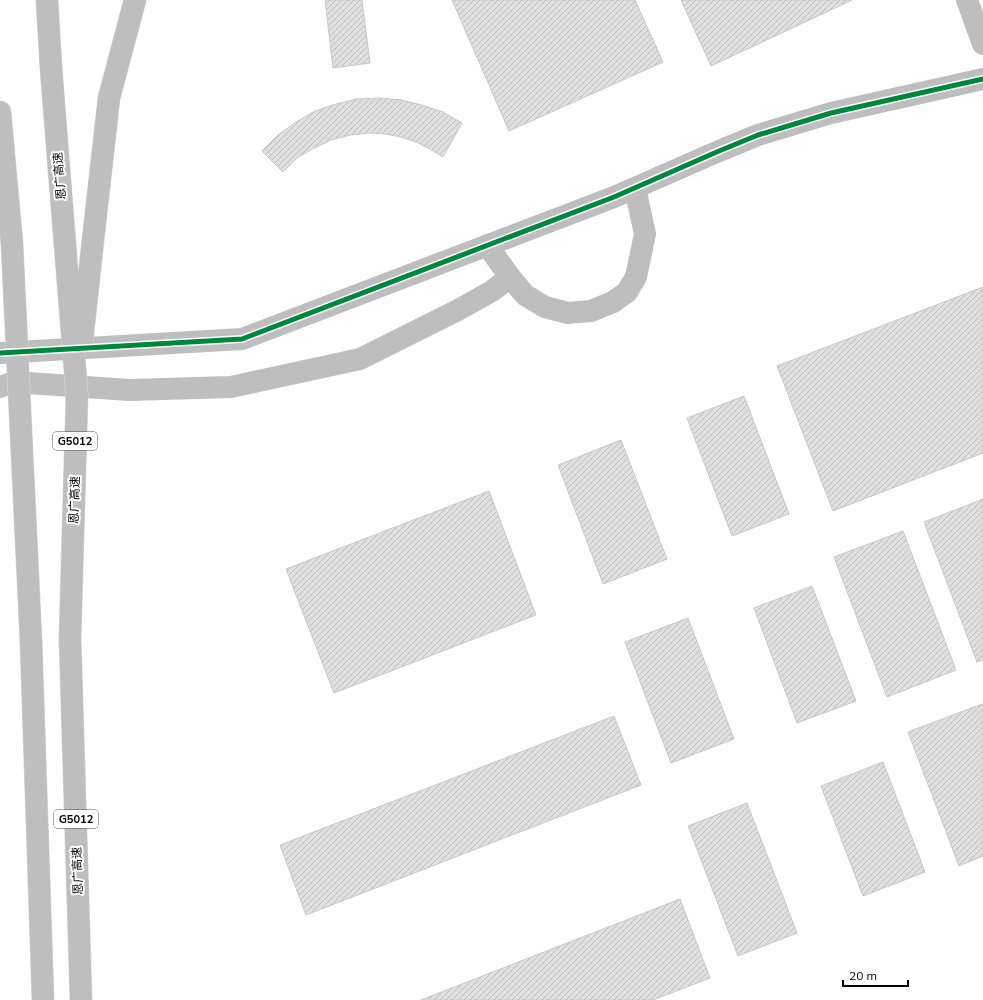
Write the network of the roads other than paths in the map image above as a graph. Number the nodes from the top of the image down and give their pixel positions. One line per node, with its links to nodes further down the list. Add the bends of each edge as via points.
1 (47, 0): 12 (main road, 恩广高速 / G5012, bridge)
2 (135, 0): 12 (main road, bridge, via 109,98)
3 (967, 0): 4 (main road)
4 (983, 44)
5 (983, 79): 7 (main road, via 796,123 758,135)
6 (0, 112): 13 (main road, G5012, bridge, via 12,244 31,641)
7 (635, 188): 8 (main road); 9 (main road, via 645,234 640,260 633,282 626,292 613,302 591,311 568,313 545,307 525,295)
8 (487, 245): 9 (main road); 10 (main road, via 242,339)
9 (510, 277): 11 (main road, via 492,291 360,359 338,364 231,387 129,390 14,382)
10 (0, 353)
11 (0, 387)
12 (77, 394): 14 (main road, 恩广高速 / G5012, bridge, via 70,638)
13 (43, 1000)
14 (81, 1000)

